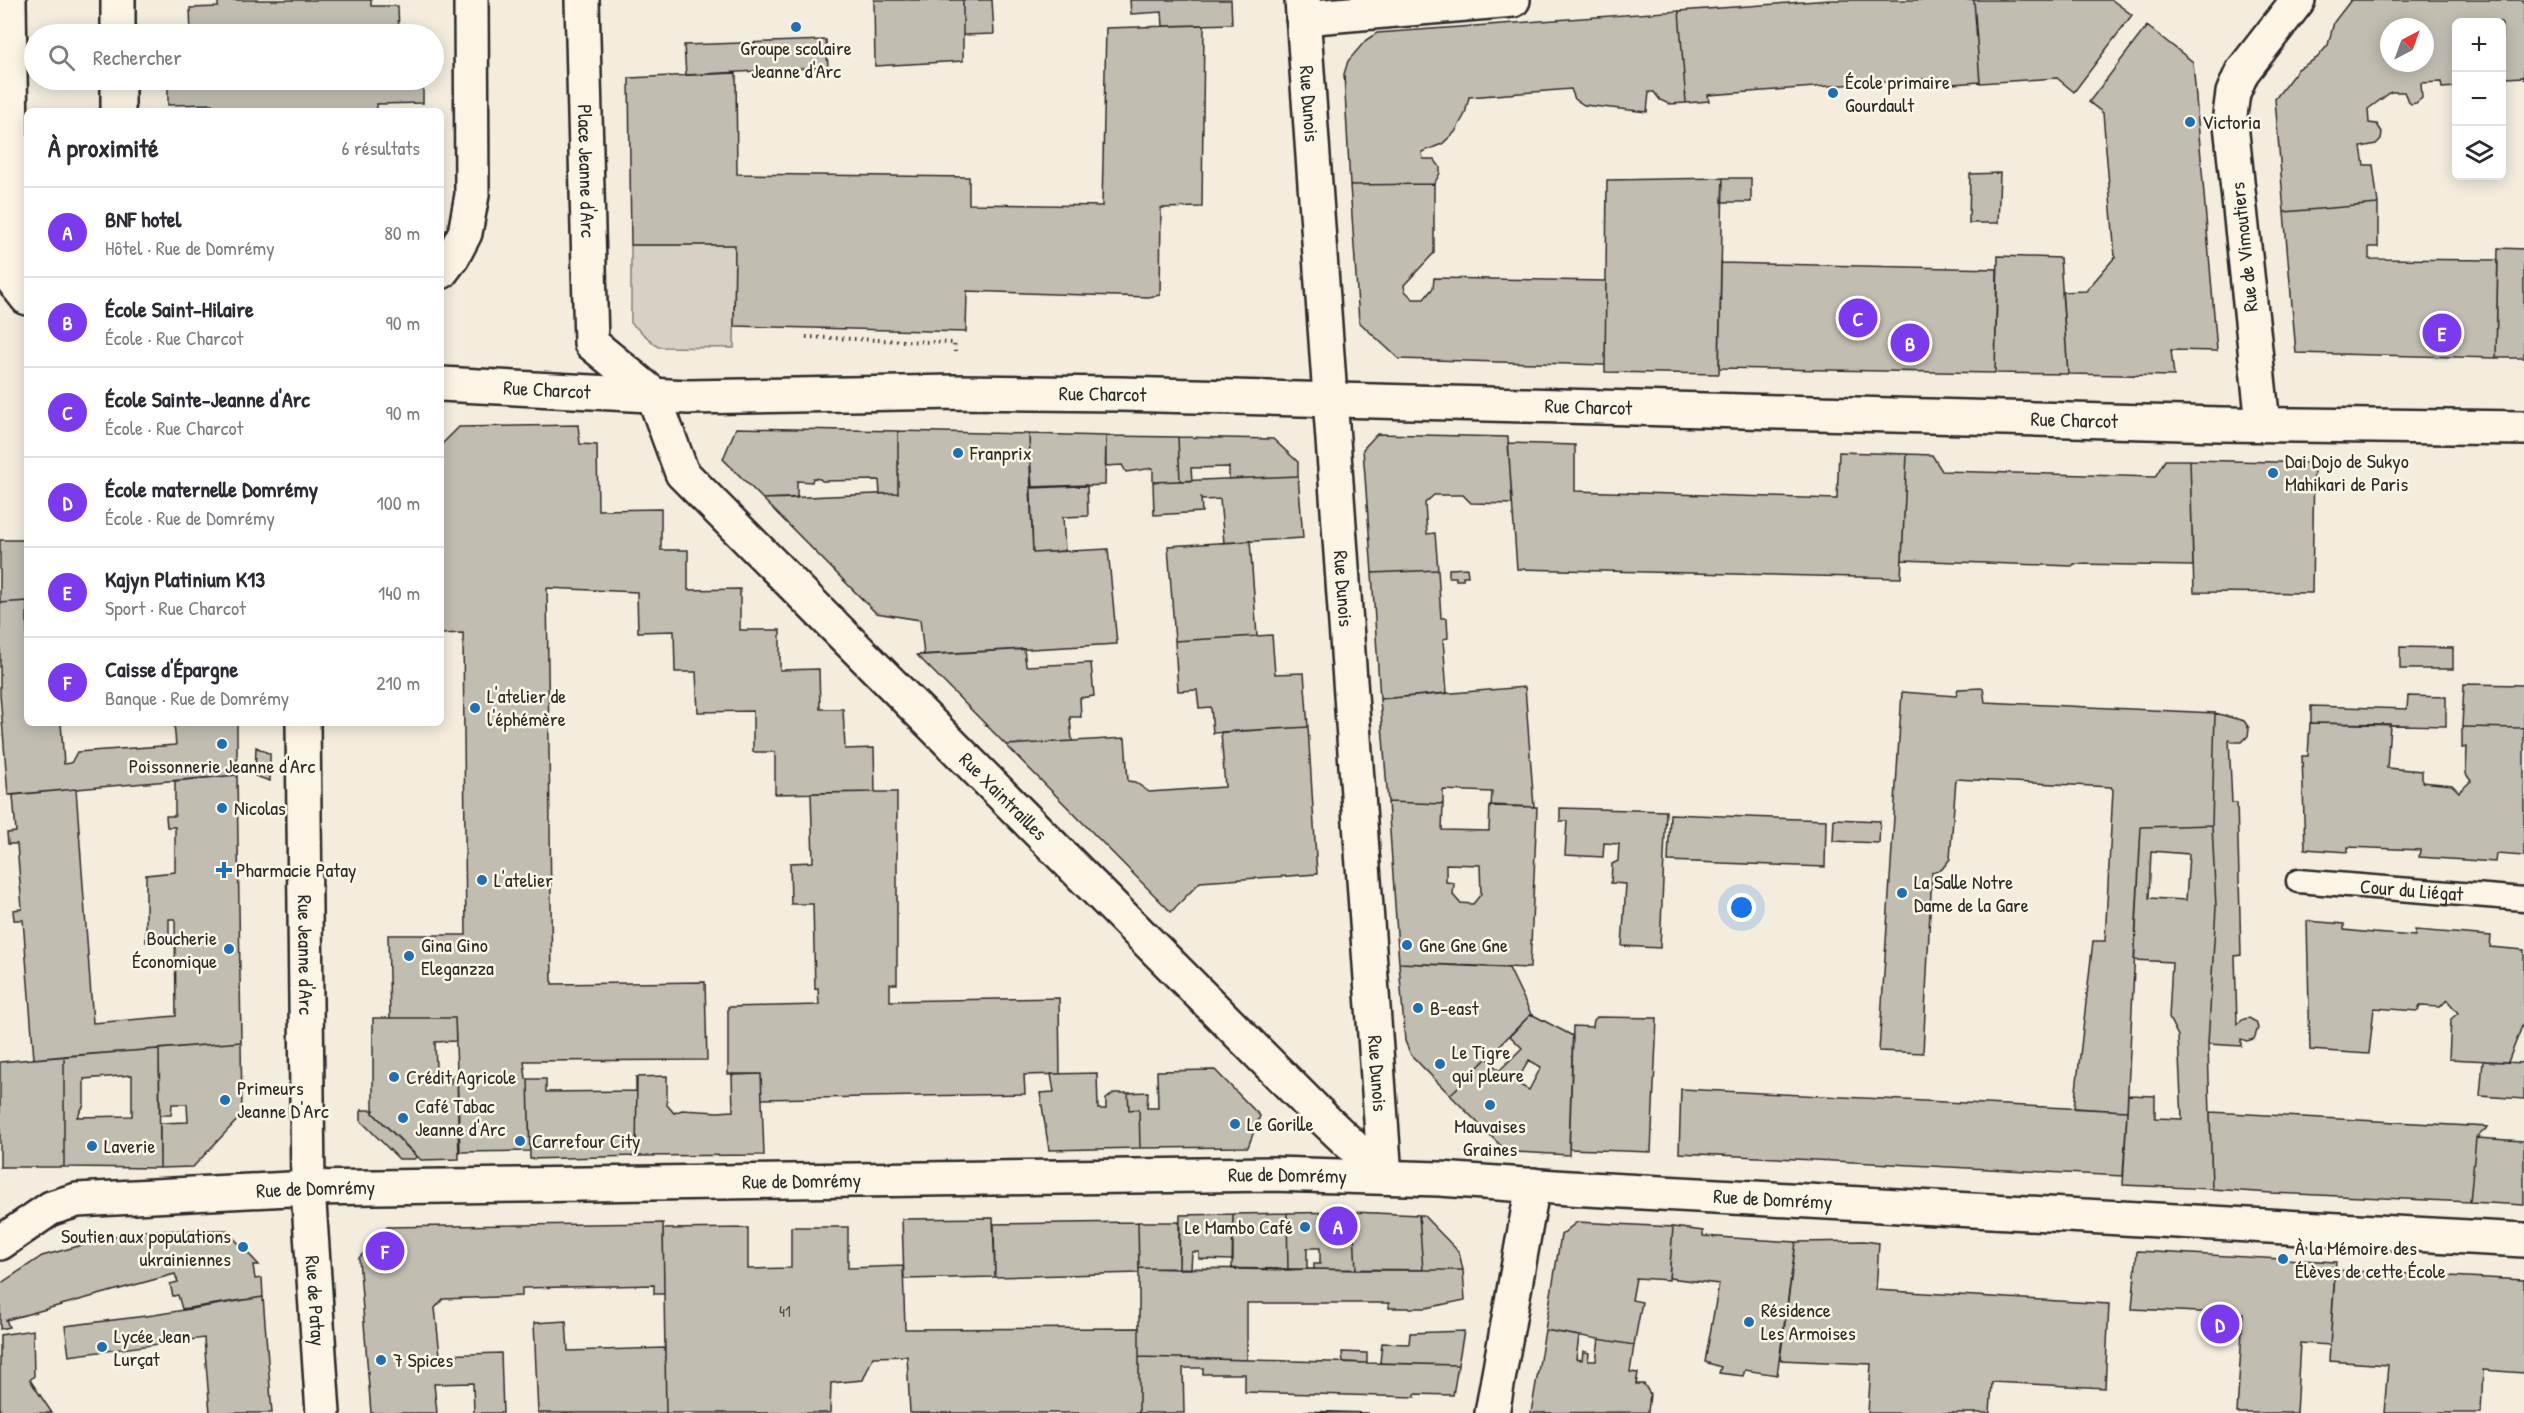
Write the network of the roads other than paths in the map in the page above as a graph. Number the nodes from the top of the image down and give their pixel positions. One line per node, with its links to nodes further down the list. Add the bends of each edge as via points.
1 (9, 0): 12 (street)
2 (118, 0): 8 (street)
3 (471, 0): 11 (street, via 472,195 465,233)
4 (582, 0): 13 (street, Place Jeanne d'Arc)
5 (1514, 0): 7 (street)
6 (2298, 0): 17 (street, Rue de Vimoutiers, via 2242,72 2233,93 2230,115)
7 (1302, 9): 16 (street, Rue Dunois)
8 (118, 24)
9 (118, 90): 10 (street)
10 (118, 108)
11 (444, 268)
12 (13, 294)
13 (591, 343): 15 (street, Rue Charcot)
14 (444, 384): 15 (street, Rue Charcot)
15 (653, 394): 16 (street, Rue Charcot, via 688,397 965,392); 22 (street, Rue Xaintrailles, via 682,473)
16 (1330, 399): 17 (street, Rue Charcot); 22 (street, Rue Dunois)
17 (2263, 424): 18 (street, Rue Charcot)
18 (2524, 428)
19 (303, 726): 24 (street, Rue Jeanne d'Arc)
20 (2298, 881): 21 (lane, Cour du Liégat)
21 (2524, 899)
22 (1384, 1177): 23 (street, Rue de Domrémy); 24 (street, Rue de Domrémy, via 1272,1174)
23 (1533, 1185): 25 (street, Rue de Domrémy); 28 (street)
24 (308, 1188): 26 (street, Rue de Domrémy, via 76,1200 51,1209); 27 (street, Rue de Patay)
25 (2524, 1240)
26 (0, 1243)
27 (323, 1413)
28 (1492, 1413)

